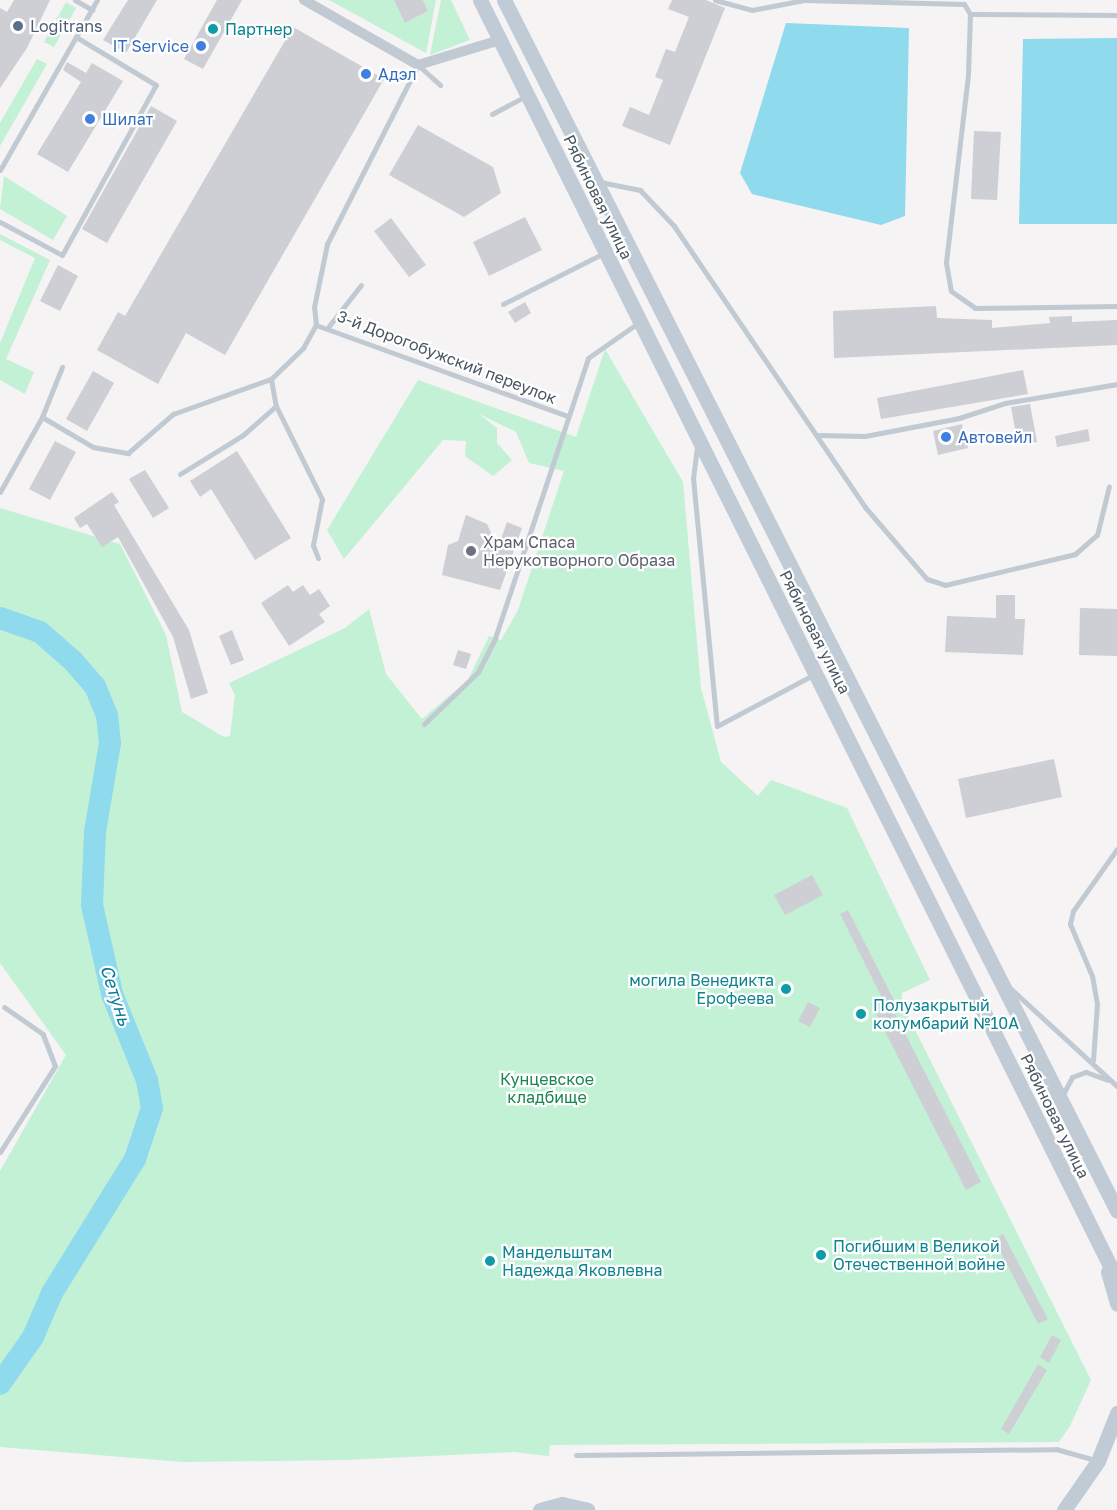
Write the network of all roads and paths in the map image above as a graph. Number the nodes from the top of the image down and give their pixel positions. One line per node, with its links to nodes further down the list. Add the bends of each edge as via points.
1 (75, 0): 7 (lane)
2 (98, 0): 7 (lane)
3 (304, 0): 12 (street)
4 (480, 0): 11 (main road, Рябиновая улица)
5 (504, 0): 17 (main road, Рябиновая улица)
6 (715, 0): 8 (lane, via 752,10 804,0 964,4)
7 (92, 10): 10 (lane)
8 (970, 14): 9 (lane); 22 (lane, via 946,263 951,291 975,308)
9 (1117, 15)
10 (76, 37): 16 (lane); 18 (lane, via 156,85 62,255)
11 (500, 39): 12 (street); 14 (main road, Рябиновая улица)
12 (418, 65): 13 (lane); 24 (lane, via 327,244 314,307)
13 (440, 85)
14 (527, 95): 15 (lane); 19 (main road, Рябиновая улица)
15 (492, 114)
16 (0, 170)
17 (595, 181): 32 (lane, via 640,190 674,226); 41 (main road, Рябиновая улица)
18 (0, 222)
19 (605, 252): 21 (lane); 23 (main road, Рябиновая улица)
20 (361, 285): 25 (lane)
21 (503, 304)
22 (1117, 306)
23 (640, 322): 30 (lane, via 588,358); 33 (main road, Рябиновая улица)
24 (316, 325): 25 (lane, 3-й Дорогобужский переулок); 27 (lane, via 303,348)
25 (329, 326): 30 (lane, 3-й Дорогобужский переулок)
26 (62, 367): 31 (lane)
27 (271, 379): 29 (lane); 31 (lane, via 173,414 128,453 93,447)
28 (1117, 384): 32 (lane, via 1005,403 959,418 865,436)
29 (276, 406): 34 (lane, via 243,435); 37 (lane, via 322,499 313,545)
30 (568, 416): 39 (lane, via 488,653 478,672)
31 (42, 417): 36 (lane)
32 (817, 435): 35 (lane, via 899,548 927,579 945,585 1075,554 1097,535)
33 (698, 438): 38 (main road, Рябиновая улица); 38 (lane, via 693,478 717,726)
34 (180, 474)
35 (1109, 486)
36 (0, 492)
37 (318, 558)
38 (816, 673): 49 (main road, Рябиновая улица)
39 (424, 724)
40 (1117, 849): 43 (lane, via 1073,911 1070,924 1092,976 1097,1004)
41 (1000, 980): 43 (lane); 46 (main road, Рябиновая улица)
42 (4, 1008): 47 (lane, via 43,1034 55,1066)
43 (1093, 1060): 44 (lane)
44 (1110, 1080): 45 (lane); 46 (lane, via 1086,1072 1072,1077)
45 (1117, 1086)
46 (1061, 1099): 48 (main road, Рябиновая улица)
47 (0, 1152)
48 (1117, 1211)
49 (1103, 1252): 50 (main road, Рябиновая улица); 51 (main road)
50 (1117, 1280)
51 (1117, 1304)
52 (1117, 1413): 54 (main road)
53 (576, 1455): 54 (lane, via 1056,1449)
54 (1098, 1461): 58 (main road)
55 (567, 1507): 56 (main road); 57 (main road)
56 (540, 1510)
57 (587, 1510)
58 (1064, 1510)

